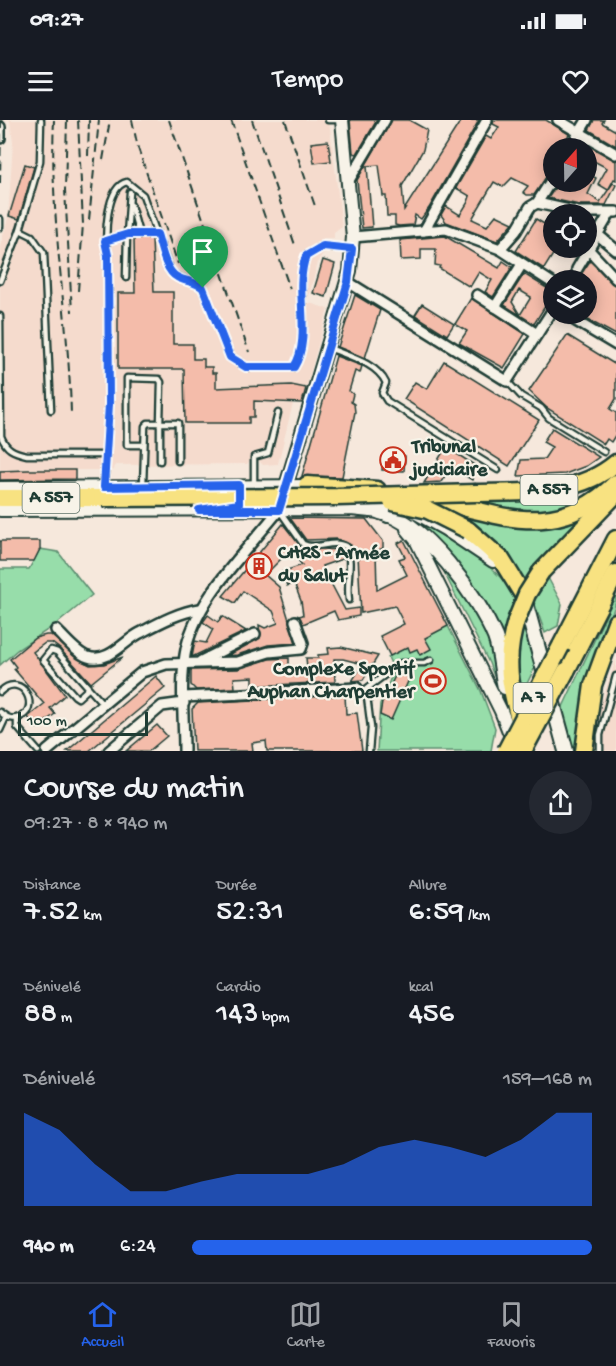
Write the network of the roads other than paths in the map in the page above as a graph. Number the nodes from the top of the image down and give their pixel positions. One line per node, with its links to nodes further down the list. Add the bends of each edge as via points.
1 (41, 120): 21 (lane, via 39,161)
2 (328, 120): 3 (lane)
3 (342, 120): 13 (street)
4 (385, 120): 13 (street)
5 (487, 120): 22 (street)
6 (558, 120): 9 (street)
7 (587, 120): 9 (street)
8 (0, 127): 10 (street)
9 (580, 133): 11 (street); 12 (street)
10 (0, 138)
11 (577, 138)
12 (616, 154)
13 (348, 182): 28 (street)
14 (130, 192): 16 (lane)
15 (544, 192): 17 (street)
16 (130, 200): 23 (lane); 24 (lane)
17 (537, 203): 18 (street, via 578,212); 29 (street)
18 (613, 212): 26 (street)
19 (0, 219): 20 (lane)
20 (0, 227)
21 (20, 230): 38 (lane); 49 (lane, via 32,236 44,253)
22 (424, 231): 28 (street); 29 (street, via 456,231)
23 (128, 234): 24 (lane); 27 (lane); 36 (lane)
24 (139, 234): 25 (lane)
25 (157, 234): 27 (lane, via 143,195 127,182 117,187 111,200); 28 (lane, via 170,271 203,288 230,357 246,367 294,367 303,328 300,302 306,256 323,246)
26 (598, 235): 30 (street)
27 (105, 241): 53 (lane, via 109,404)
28 (353, 243): 39 (street)
29 (500, 249): 33 (street)
30 (616, 250)
31 (584, 258): 34 (street)
32 (596, 258): 37 (street)
33 (522, 264): 35 (street); 41 (street)
34 (578, 269)
35 (543, 277)
36 (126, 278)
37 (616, 279)
38 (0, 281)
39 (348, 282): 47 (street); 48 (street)
40 (477, 295): 41 (street)
41 (495, 307): 45 (street)
42 (0, 316): 53 (lane, via 4,446 27,454)
43 (544, 324): 45 (street)
44 (581, 324): 46 (street)
45 (537, 334): 48 (street)
46 (616, 345)
47 (329, 348): 57 (lane, via 382,375 386,383 382,393 387,401); 59 (street)
48 (507, 381): 54 (lane, via 549,418)
49 (51, 410)
50 (278, 413): 61 (lane, via 268,453 254,457)
51 (160, 423): 52 (lane, via 148,423); 52 (lane, via 161,382 127,378 127,445); 55 (lane); 56 (lane, via 178,423)
52 (144, 445): 63 (lane)
53 (105, 455): 65 (lane)
54 (610, 458): 68 (highway, A 557, bridge, via 592,478 557,489)
55 (160, 461)
56 (178, 461)
57 (498, 470)
58 (616, 483): 62 (highway, via 580,509 560,517 527,521 389,492)
59 (287, 484): 61 (street); 62 (street); 70 (street)
60 (239, 485): 61 (street); 63 (street); 69 (street)
61 (254, 485)
62 (307, 485): 76 (street, via 358,492 407,508 489,558)
63 (143, 487): 65 (street)
64 (0, 488): 65 (street)
65 (103, 492): 67 (highway, A 557); 68 (highway, A 557, bridge)
66 (616, 493): 94 (highway, bridge, via 541,572 527,594 510,647 508,677)
67 (0, 498)
68 (337, 498): 76 (highway, bridge, via 415,506 444,517 468,530 501,558)
69 (239, 504): 70 (street); 72 (street)
70 (280, 506): 72 (street); 73 (street); 77 (lane, via 303,544 347,547 351,571 346,582); 78 (street)
71 (0, 510): 72 (street, via 133,514)
72 (199, 510)
73 (374, 510): 100 (main road, via 412,526 469,590 495,639 508,698); 107 (street, via 412,534 501,711)
74 (616, 539): 106 (highway, A 7, bridge)
75 (616, 573): 86 (highway, A 7)
76 (522, 593): 97 (main road)
77 (349, 600)
78 (200, 609): 81 (street, via 137,634 99,658 83,654); 84 (street)
79 (295, 621): 85 (street, via 303,643 301,649 269,652 238,662)
80 (616, 622): 88 (highway)
81 (56, 630)
82 (255, 634): 85 (street)
83 (431, 660): 105 (lane, via 401,663 366,688 371,728)
84 (184, 663): 85 (street); 92 (street); 93 (street, via 142,672)
85 (199, 663)
86 (566, 671): 108 (highway, A 7, bridge); 109 (highway, bridge)
87 (616, 676): 114 (lane, via 600,735)
88 (593, 685): 112 (highway); 113 (highway)
89 (89, 688): 89 (lane, via 57,652 51,650 45,655 43,660 75,696 78,698); 93 (lane)
90 (357, 688): 92 (street)
91 (0, 692): 98 (lane, via 12,686 26,692 29,708)
92 (184, 700): 103 (street, via 162,706); 104 (street)
93 (103, 704): 102 (street)
94 (515, 706): 100 (highway); 109 (highway)
95 (0, 712): 96 (lane)
96 (6, 717): 98 (lane); 99 (lane)
97 (556, 717): 110 (street); 111 (main road)
98 (17, 718): 101 (lane, via 17,727)
99 (0, 730)
100 (522, 730): 109 (main road)
101 (38, 751)
102 (47, 751)
103 (109, 751)
104 (184, 751)
105 (369, 751)
106 (506, 751)
107 (516, 751)
108 (523, 751)
109 (532, 751)
110 (560, 751)
111 (566, 751)
112 (578, 751)
113 (584, 751)
114 (600, 751)

